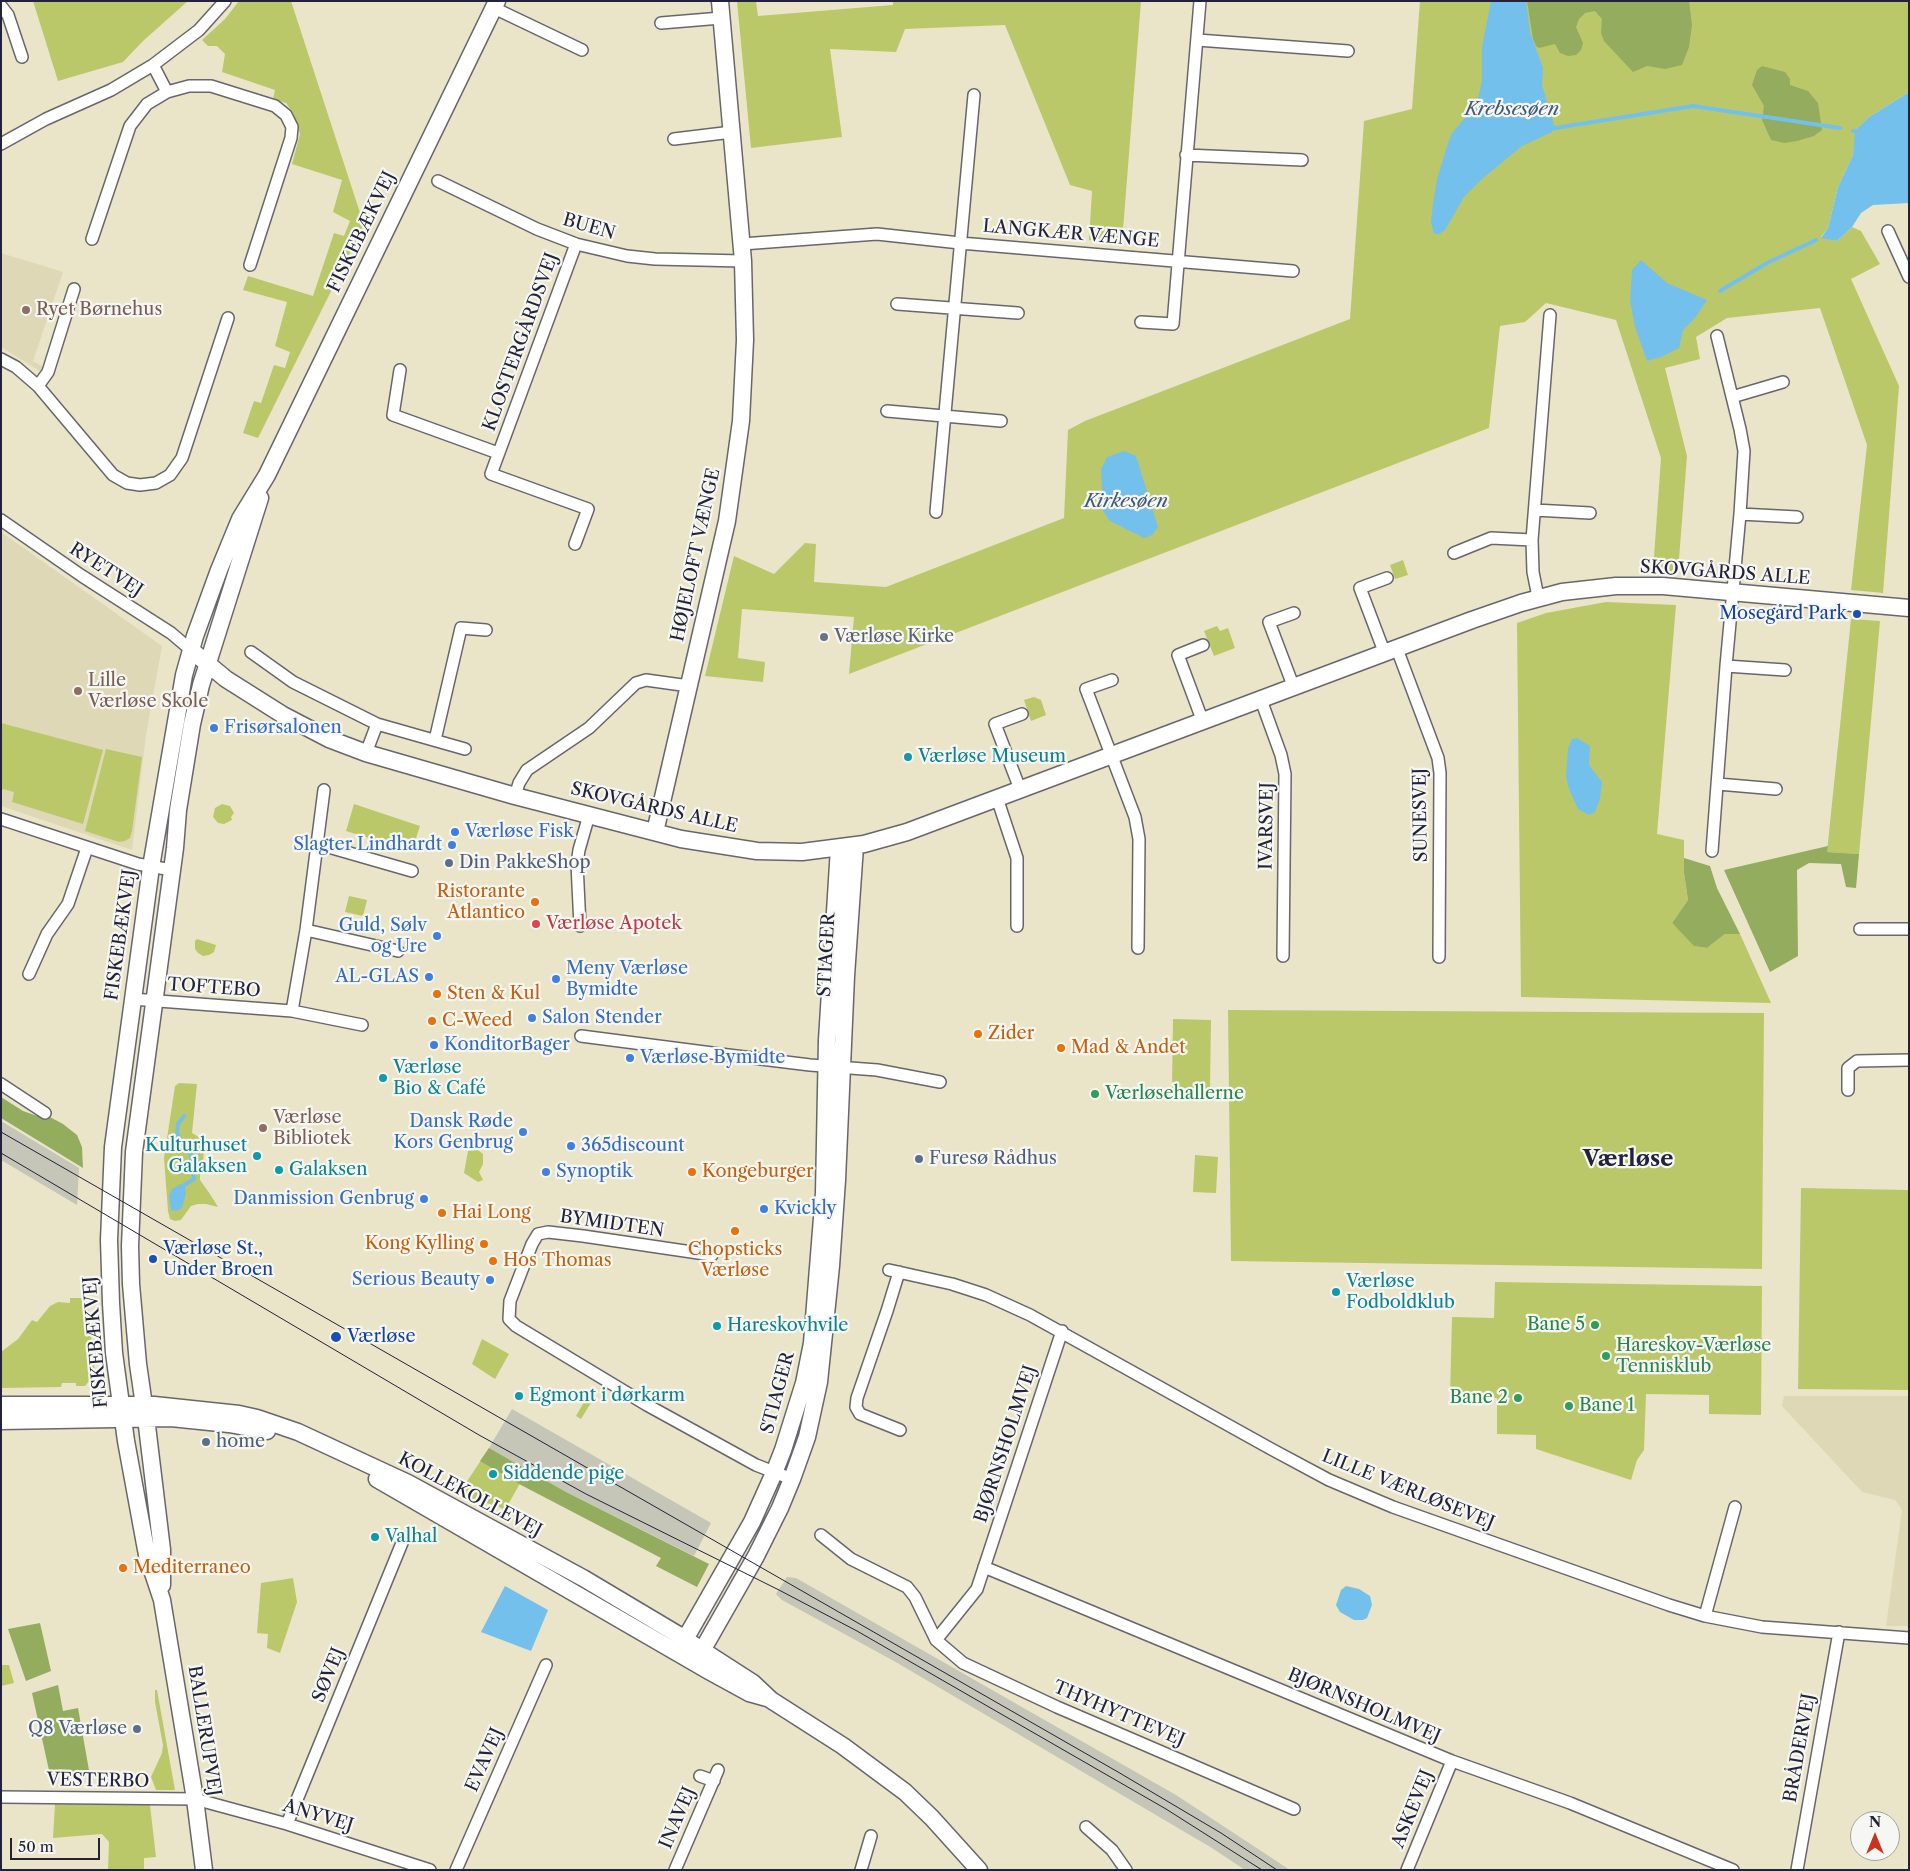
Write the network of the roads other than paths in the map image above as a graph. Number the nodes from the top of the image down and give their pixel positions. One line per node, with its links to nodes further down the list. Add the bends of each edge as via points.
1 (225, 1): 11 (street, via 199,30)
2 (1200, 1): 7 (street, LANGKÆR VÆNGE)
3 (495, 4): 8 (street, FISKEBÆKVEJ); 47 (street, FISKEBÆKVEJ)
4 (1, 6): 10 (street, via 8,15)
5 (721, 9): 6 (street, HØJELOFT VÆNGE); 14 (street, HØJELOFT VÆNGE)
6 (660, 23)
7 (1196, 40): 9 (street); 17 (street, LANGKÆR VÆNGE)
8 (582, 50)
9 (1348, 51)
10 (22, 57)
11 (153, 66): 12 (street); 16 (street)
12 (167, 92): 21 (street, via 147,104 130,126); 27 (street, via 189,86 211,86 275,106 286,115 292,127 292,138)
13 (974, 95): 22 (street, LANGKÆR VÆNGE)
14 (732, 132): 15 (street); 24 (street, HØJELOFT VÆNGE)
15 (674, 139)
16 (1, 144)
17 (1186, 155): 18 (street); 25 (street, LANGKÆR VÆNGE)
18 (1302, 160)
19 (438, 181): 23 (street, BUEN, via 537,230)
20 (1888, 231): 29 (street)
21 (92, 239)
22 (960, 243): 24 (street, LANGKÆR VÆNGE, via 877,234); 25 (street, LANGKÆR VÆNGE); 32 (street, LANGKÆR VÆNGE)
23 (576, 244): 26 (street, BUEN, via 655,259); 46 (street, KLOSTERGÅRDSVEJ)
24 (742, 244): 26 (street, HØJELOFT VÆNGE)
25 (1178, 260): 28 (street, LANGKÆR VÆNGE); 36 (street, LANGKÆR VÆNGE, via 1173,324)
26 (743, 261): 71 (street, HØJELOFT VÆNGE, via 745,357 741,421 727,521)
27 (250, 265)
28 (1293, 271)
29 (1909, 277)
30 (74, 288): 41 (street, via 48,372)
31 (897, 304): 32 (street)
32 (955, 308): 33 (street); 44 (street, LANGKÆR VÆNGE)
33 (1018, 313)
34 (1550, 315): 48 (street)
35 (228, 318): 41 (street, via 182,458 170,475 156,483 127,483 113,475)
36 (1141, 322)
37 (1717, 336): 42 (street)
38 (1, 359): 41 (street)
39 (400, 370): 46 (street, KLOSTERGÅRDSVEJ, via 393,415)
40 (1783, 382): 42 (street)
41 (38, 386)
42 (1732, 397): 51 (street, via 1744,451)
43 (887, 411): 44 (street)
44 (945, 416): 45 (street); 49 (street, LANGKÆR VÆNGE)
45 (1001, 421)
46 (498, 453): 55 (street, KLOSTERGÅRDSVEJ, via 491,474 588,509)
47 (267, 475): 64 (street, FISKEBÆKVEJ, via 240,519 218,570); 67 (street, FISKEBÆKVEJ)
48 (1535, 510): 50 (street); 54 (street)
49 (936, 512)
50 (1590, 513)
51 (1740, 514): 52 (street); 58 (street)
52 (1797, 517)
53 (1, 520): 64 (street, RYETVEJ, via 171,633)
54 (1532, 540): 56 (street, via 1491,538); 59 (street)
55 (575, 544)
56 (1454, 553)
57 (1387, 578): 66 (street, via 1360,588)
58 (1733, 593): 59 (street, SKOVGÅRDS ALLE, via 1663,586 1616,586); 60 (street, SKOVGÅRDS ALLE); 68 (street)
59 (1538, 598): 66 (street, SKOVGÅRDS ALLE)
60 (1909, 608)
61 (1294, 612): 72 (street, via 1269,622)
62 (486, 630): 77 (street, via 461,628)
63 (1203, 646): 75 (street, via 1178,655)
64 (191, 650): 67 (street, SKOVGÅRDS ALLE); 94 (street, FISKEBÆKVEJ)
65 (251, 652): 76 (street, via 293,682)
66 (1391, 652): 72 (street, SKOVGÅRDS ALLE); 105 (street, SUNESVEJ, via 1438,758)
67 (207, 664): 79 (street, SKOVGÅRDS ALLE, via 283,714 329,739); 95 (street, FISKEBÆKVEJ, via 192,724)
68 (1726, 666): 69 (street); 81 (street)
69 (1785, 670)
70 (1112, 680): 80 (street, via 1086,689)
71 (689, 686): 85 (street, via 646,680 636,683 589,728 527,770); 89 (street, HØJELOFT VÆNGE)
72 (1294, 688): 73 (street, SKOVGÅRDS ALLE)
73 (1261, 700): 75 (street, SKOVGÅRDS ALLE); 104 (street, IVARSVEJ, via 1282,755 1285,774)
74 (1022, 714): 82 (street, via 995,724)
75 (1203, 722): 80 (street, SKOVGÅRDS ALLE)
76 (377, 724): 77 (street); 79 (street)
77 (435, 740): 78 (street)
78 (465, 749)
79 (366, 753): 85 (street, SKOVGÅRDS ALLE)
80 (1111, 756): 82 (street, SKOVGÅRDS ALLE); 102 (street, via 1135,817 1139,839)
81 (1718, 784): 83 (street); 93 (street)
82 (1020, 789): 86 (street, SKOVGÅRDS ALLE)
83 (1776, 789)
84 (324, 790): 90 (street)
85 (515, 796): 87 (street, SKOVGÅRDS ALLE)
86 (997, 798): 91 (street, SKOVGÅRDS ALLE, via 907,832); 98 (street, via 1017,858)
87 (589, 815): 89 (street, SKOVGÅRDS ALLE); 97 (street, via 579,850)
88 (1, 820): 92 (street)
89 (655, 832): 91 (street, SKOVGÅRDS ALLE, via 700,843 757,851 802,852)
90 (318, 844): 96 (street); 101 (street)
91 (847, 847): 107 (street, STIAGER); 115 (street, STIAGER, via 846,976)
92 (87, 848): 94 (street); 106 (street, via 68,904 47,934)
93 (1712, 851)
94 (150, 867): 95 (street); 108 (street, FISKEBÆKVEJ)
95 (172, 870): 109 (street, FISKEBÆKVEJ)
96 (412, 871)
97 (580, 926)
98 (1017, 926)
99 (1860, 929): 100 (street)
100 (1909, 929)
101 (306, 930): 103 (street); 110 (street)
102 (1138, 948)
103 (398, 951)
104 (1283, 956)
105 (1439, 958)
106 (29, 974)
107 (830, 997): 114 (street, STIAGER, via 822,1006 820,1051 817,1059); 115 (street, STIAGER)
108 (132, 999): 109 (street, TOFTEBO); 125 (street, FISKEBÆKVEJ, via 110,1184 111,1303)
109 (154, 1001): 110 (street, TOFTEBO); 126 (street, FISKEBÆKVEJ, via 134,1152 130,1246 134,1322)
110 (292, 1012): 111 (street, TOFTEBO)
111 (362, 1025)
112 (582, 1036): 114 (street)
113 (1909, 1060): 119 (street, via 1857,1061 1848,1068)
114 (806, 1064): 115 (street)
115 (834, 1067): 116 (street); 121 (street, STIAGER); 129 (street, STIAGER, via 812,1343 804,1383)
116 (860, 1069): 117 (street); 121 (street, STIAGER, via 849,1078 846,1129)
117 (940, 1082)
118 (1, 1084): 120 (street)
119 (1848, 1090)
120 (44, 1113)
121 (839, 1141): 130 (street, STIAGER, via 832,1266 819,1382 807,1437)
122 (712, 1255): 129 (street, BYMIDTEN, via 584,1236 538,1234 510,1300 510,1319 577,1364)
123 (1062, 1331): 128 (street, LILLE VÆRLØSEVEJ, via 986,1295 894,1271 887,1311 856,1407 860,1414); 134 (street, BJØRNSHOLMVEJ); 136 (street, LILLE VÆRLØSEVEJ, via 1336,1483 1393,1507)
124 (1, 1404): 125 (street)
125 (122, 1411): 126 (street, KOLLEKOLLEVEJ); 127 (street); 135 (street, BALLERUPVEJ, via 147,1555)
126 (145, 1411): 135 (street, BALLERUPVEJ, via 162,1550); 140 (street, KOLLEKOLLEVEJ, via 285,1436 329,1453)
127 (1, 1421)
128 (900, 1430)
129 (774, 1473): 130 (street); 140 (street, STIAGER, via 748,1529)
130 (792, 1479): 141 (street, STIAGER, via 760,1548)
131 (1735, 1507): 136 (street)
132 (822, 1535): 139 (street, via 851,1558 907,1587)
133 (404, 1538): 148 (street, SØVEJ)
134 (984, 1567): 139 (street, BJØRNSHOLMVEJ, via 977,1589); 143 (street, BJØRNSHOLMVEJ)
135 (162, 1600): 146 (street, BALLERUPVEJ)
136 (1705, 1616): 137 (street, LILLE VÆRLØSEVEJ, via 1762,1626)
137 (1838, 1632): 138 (street, LILLE VÆRLØSEVEJ); 160 (street, BRÅDERVEJ)
138 (1909, 1638)
139 (936, 1640): 147 (street, THYHYTTEVEJ, via 963,1663)
140 (682, 1646): 141 (street, KOLLEKOLLEVEJ)
141 (698, 1657): 156 (street, KOLLEKOLLEVEJ, via 753,1683 771,1700 843,1746 904,1792)
142 (546, 1665): 153 (street, EVAVEJ)
143 (1452, 1761): 158 (street, ASKEVEJ); 159 (street, BJØRNSHOLMVEJ, via 1570,1803)
144 (700, 1776): 154 (street, INAVEJ, via 716,1776)
145 (1, 1797): 146 (street, VESTERBO)
146 (194, 1799): 148 (street, ANYVEJ); 151 (street, BALLERUPVEJ)
147 (1294, 1809)
148 (287, 1824): 152 (street, ANYVEJ)
149 (1086, 1827): 157 (street, via 1112,1850)
150 (871, 1836): 155 (street)
151 (204, 1870)
152 (430, 1870)
153 (456, 1870)
154 (675, 1870)
155 (861, 1870)
156 (979, 1870)
157 (1126, 1870)
158 (1407, 1870)
159 (1733, 1870)
160 (1797, 1870)

